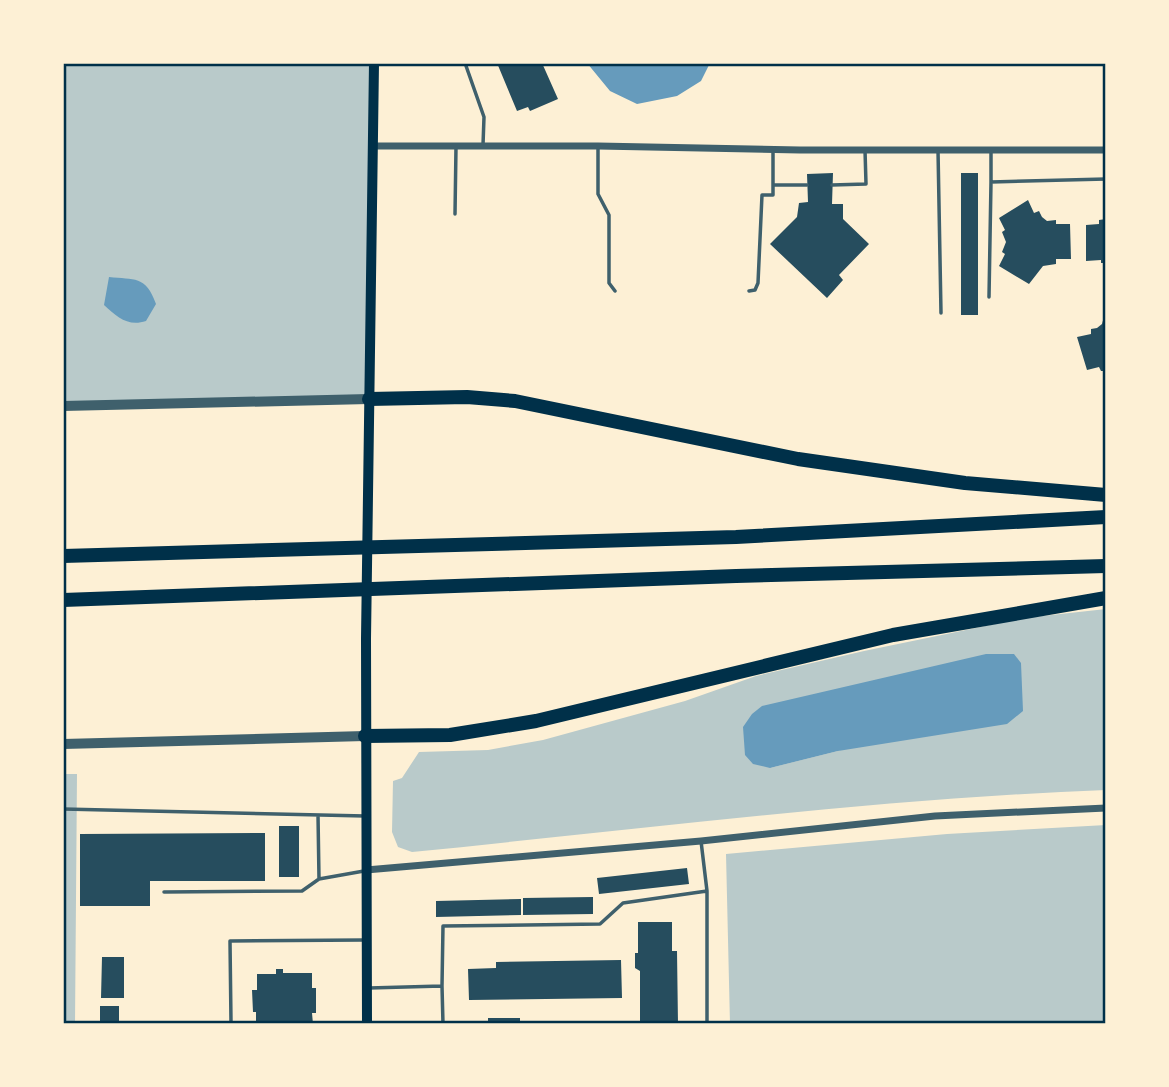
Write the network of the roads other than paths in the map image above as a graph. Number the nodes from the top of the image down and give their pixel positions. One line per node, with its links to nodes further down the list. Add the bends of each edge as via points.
1 (374, 63): 5 (main road)
2 (464, 63): 4 (lane, via 484,117)
3 (456, 145): 4 (street); 5 (street); 17 (lane)
4 (483, 145): 6 (street)
5 (373, 146): 22 (main road)
6 (598, 146): 7 (street); 18 (lane, via 598,194 609,215 609,284)
7 (773, 150): 8 (street); 15 (lane)
8 (865, 150): 9 (street); 14 (lane, via 866,184)
9 (938, 150): 10 (street); 21 (lane)
10 (991, 150): 11 (street); 13 (lane)
11 (1106, 150)
12 (1106, 179): 13 (lane)
13 (991, 182): 20 (lane)
14 (832, 184)
15 (773, 185): 16 (lane); 19 (lane, via 773,195 762,195 758,283)
16 (807, 185)
17 (455, 214)
18 (615, 291)
19 (749, 291)
20 (989, 297)
21 (941, 313)
22 (369, 399): 23 (street); 24 (highway, via 515,401 798,459 965,483); 30 (main road)
23 (63, 406)
24 (1106, 495)
25 (1106, 517): 26 (highway, via 736,537)
26 (63, 556)
27 (1106, 566): 29 (highway)
28 (1106, 598): 30 (highway, via 893,635 537,721 450,735)
29 (63, 600)
30 (365, 736): 31 (street); 35 (main road)
31 (63, 744)
32 (1106, 808): 36 (street, via 935,817)
33 (63, 809): 34 (lane)
34 (318, 815): 35 (lane); 38 (lane)
35 (366, 816): 37 (main road)
36 (701, 841): 37 (street); 39 (lane)
37 (366, 870): 38 (lane); 41 (main road)
38 (319, 879): 40 (lane, via 302,891)
39 (707, 891): 42 (lane, via 623,903 600,924 443,926); 47 (lane)
40 (164, 892)
41 (366, 940): 43 (main road); 44 (lane, via 230,941)
42 (442, 986): 43 (lane); 46 (lane)
43 (367, 988): 45 (main road)
44 (231, 1022)
45 (366, 1024)
46 (443, 1024)
47 (707, 1024)

